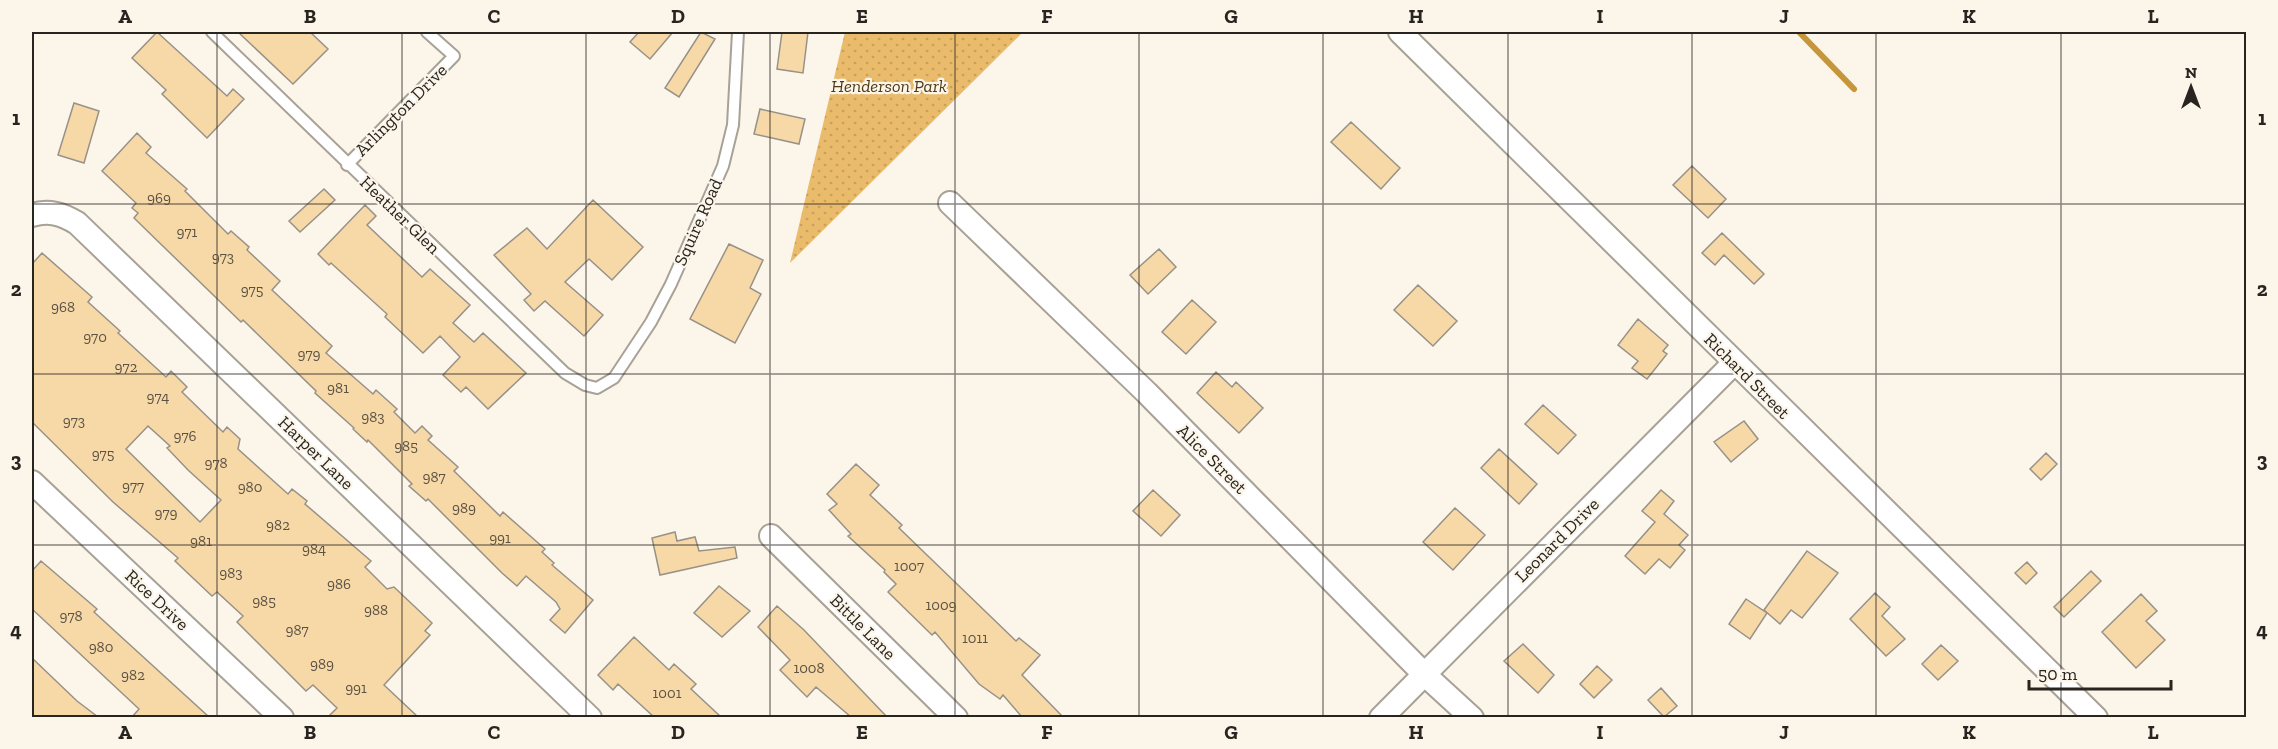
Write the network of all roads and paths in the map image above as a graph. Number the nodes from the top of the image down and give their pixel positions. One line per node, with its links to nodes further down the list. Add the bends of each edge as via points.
1 (215, 32): 5 (lane, Heather Glen)
2 (428, 32): 5 (lane, Arlington Drive, via 454,56)
3 (738, 32): 9 (lane, Squire Road, via 733,125 723,166 651,322 614,378)
4 (1400, 32): 8 (street, Richard Street)
5 (347, 165): 9 (lane, Heather Glen, via 565,373)
6 (950, 203): 12 (street, Alice Street, via 1147,393)
7 (32, 215): 13 (street, Harper Lane, via 45,211 77,223)
8 (1734, 363): 12 (street, Leonard Drive); 18 (street, Richard Street)
9 (597, 388)
10 (32, 482): 14 (street, Rice Drive)
11 (771, 536): 15 (street, Bittle Lane)
12 (1424, 674): 16 (street, Leonard Drive); 17 (street, Alice Street)
13 (584, 716)
14 (282, 717)
15 (956, 717)
16 (1381, 717)
17 (1472, 717)
18 (2096, 717)

